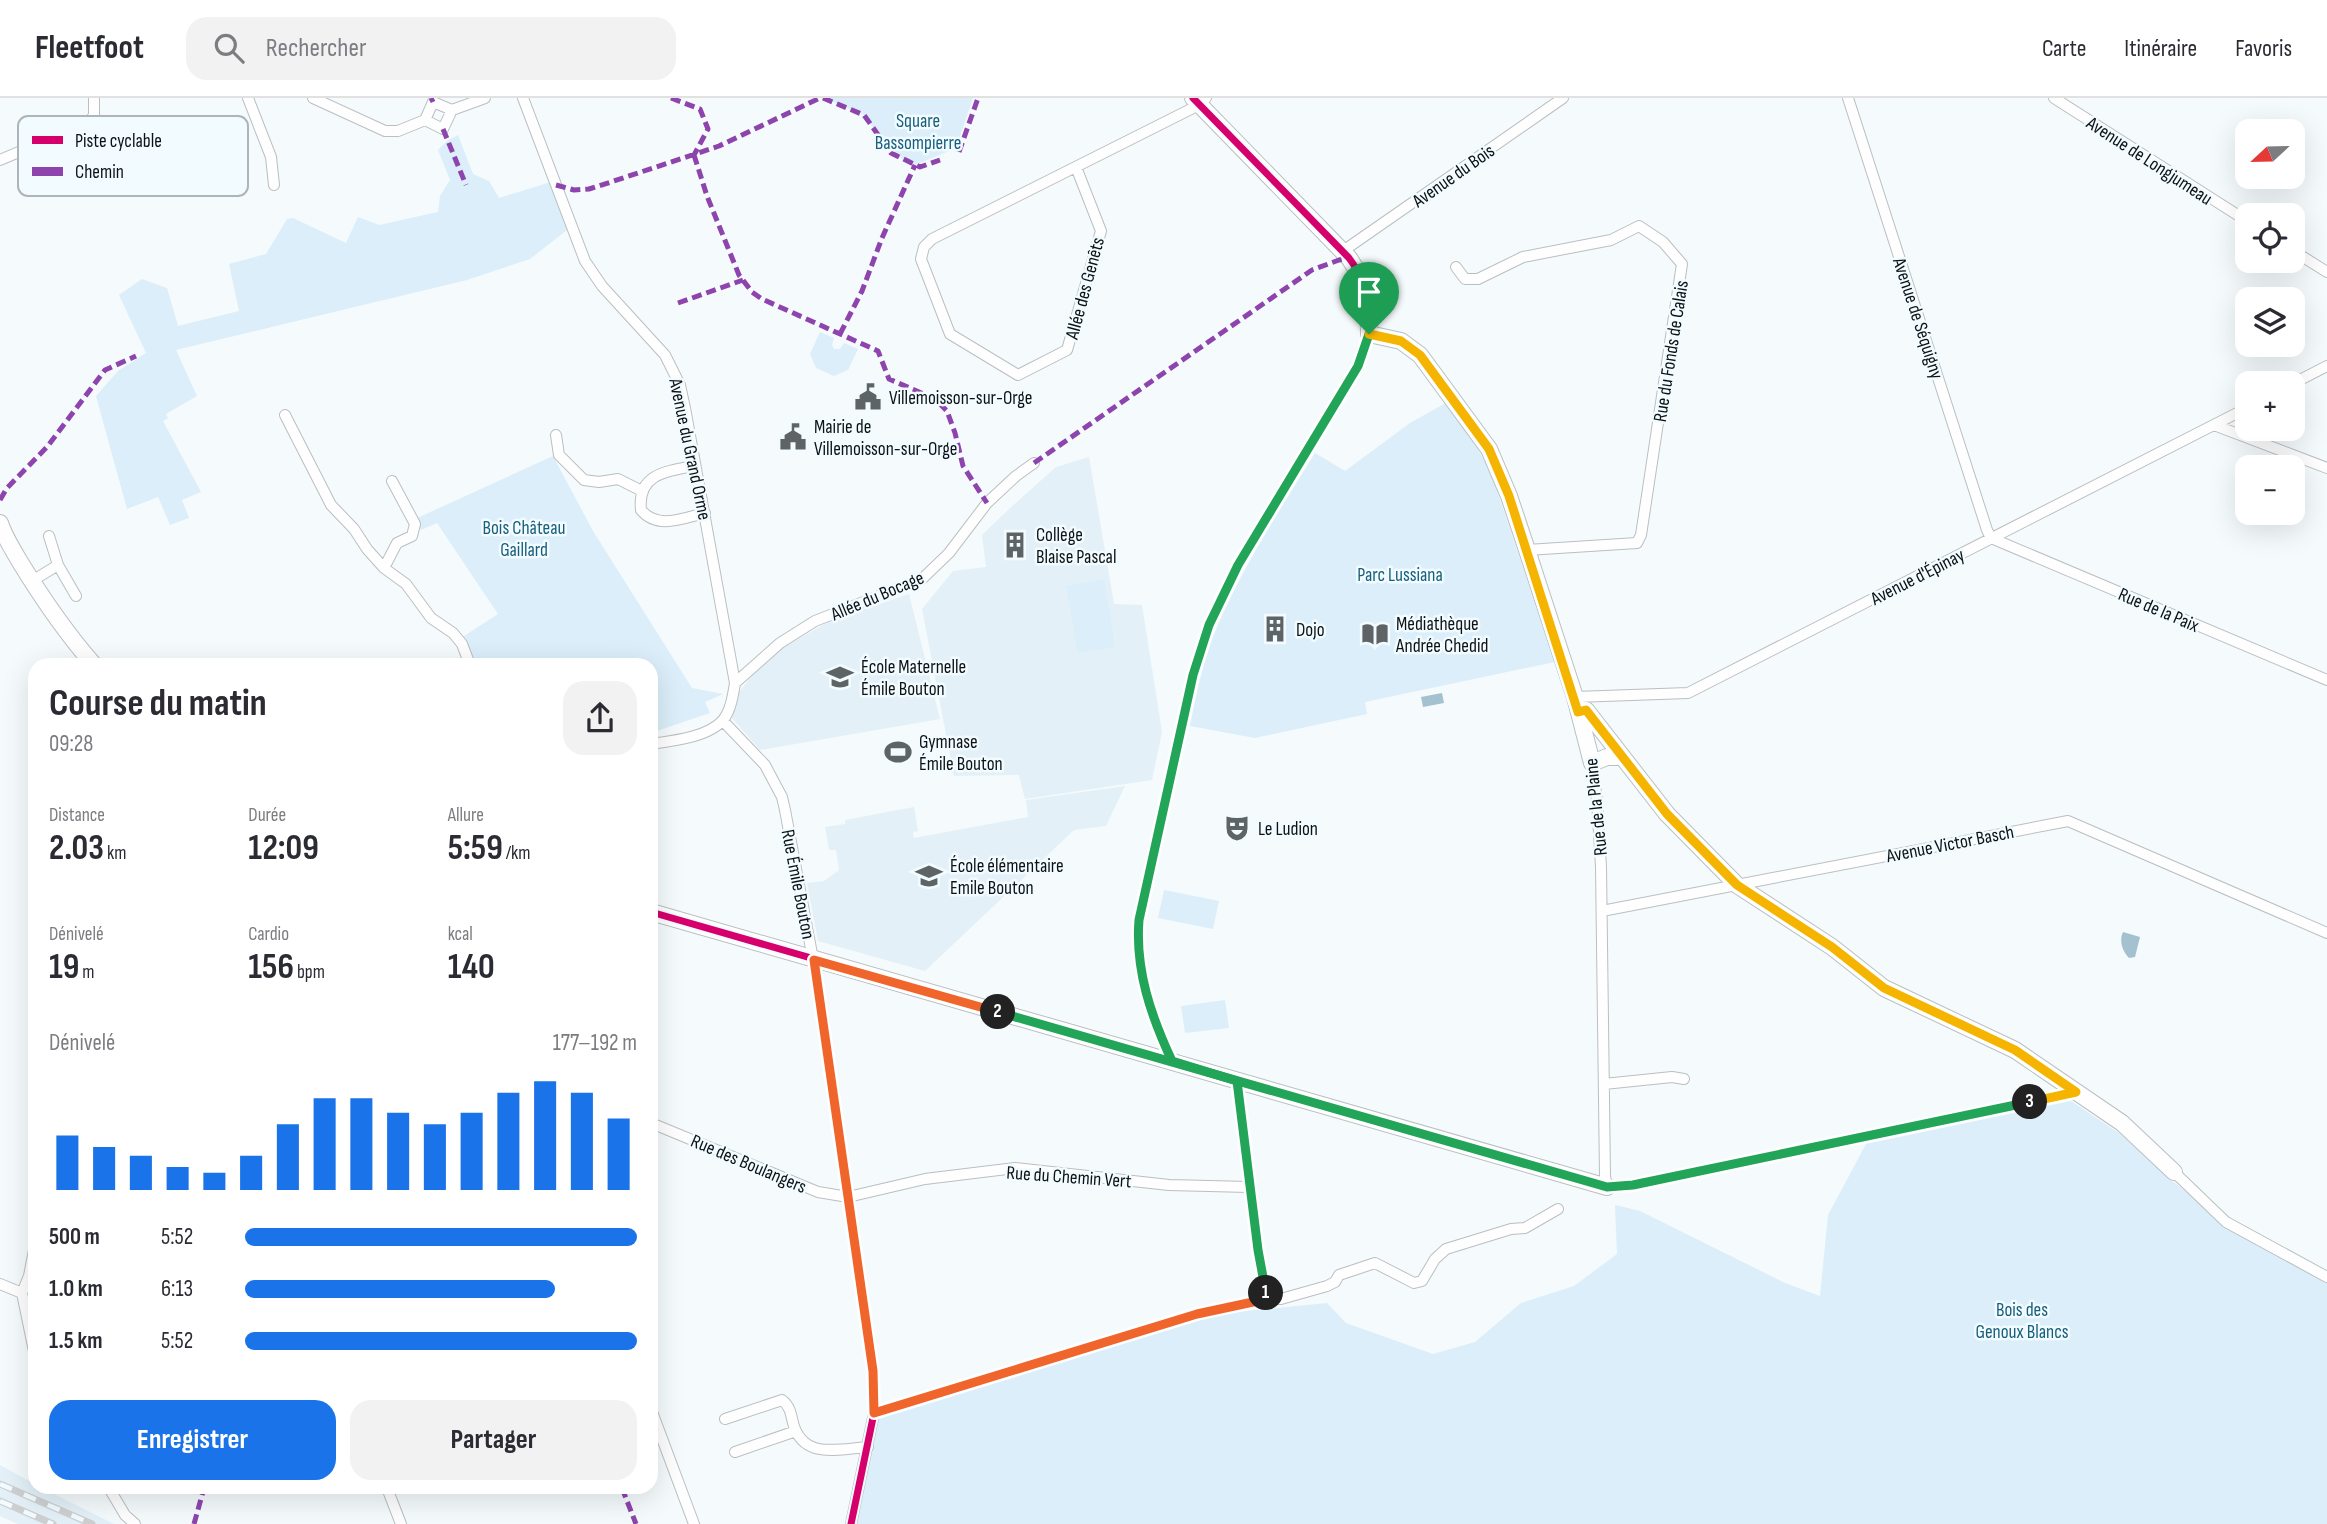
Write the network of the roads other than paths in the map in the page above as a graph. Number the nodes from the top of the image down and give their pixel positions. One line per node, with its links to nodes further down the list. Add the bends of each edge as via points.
1 (94, 98): 11 (street)
2 (248, 98): 16 (street, via 271,157)
3 (313, 98): 12 (street, via 385,131)
4 (485, 98): 10 (street)
5 (523, 98): 30 (street, Avenue du Grand Orme, via 585,261 673,368)
6 (1563, 98): 18 (street, Avenue du Bois)
7 (1848, 98): 37 (street, Avenue de Séquigny)
8 (2054, 98): 17 (street, Avenue de Longjumeau)
9 (1200, 100): 15 (street, Allée des Genêts); 18 (street)
10 (452, 110): 12 (street, via 433,102); 12 (street, via 443,129)
11 (93, 116)
12 (425, 120)
13 (18, 152): 14 (street)
14 (0, 160)
15 (1076, 167): 15 (street, Allée des Genêts, via 1101,232 1088,281 1067,350 1018,375 950,334 921,259 924,247)
16 (274, 185)
17 (2235, 213)
18 (1343, 251): 22 (street, via 1364,284)
19 (2305, 258): 21 (street)
20 (1456, 267): 38 (street, Rue du Fonds de Calais, via 1465,279 1478,279 1523,257 1611,240 1640,226 1663,242 1682,264 1637,543)
21 (2327, 272)
22 (1369, 334): 38 (street, Rue de la Plaine, via 1411,346 1459,406 1489,449); 57 (street, via 1358,366 1226,588 1193,675 1137,943 1146,993)
23 (2327, 366): 24 (street)
24 (2305, 377)
25 (2235, 414): 27 (street, Avenue d'Épinay)
26 (285, 415): 40 (street, via 331,505)
27 (2214, 425): 31 (street); 37 (street, Avenue d'Épinay)
28 (556, 435): 33 (street, via 559,455 584,480 618,479)
29 (1034, 463): 46 (street, Allée du Bocage, via 987,503 931,572 913,584 805,627 779,643)
30 (695, 466): 33 (street, via 661,473); 34 (street, Avenue du Grand Orme)
31 (2327, 468)
32 (392, 481): 40 (street, via 415,524 412,536 397,543)
33 (642, 491): 34 (street, via 641,510 657,522)
34 (705, 513): 46 (street, Avenue du Grand Orme)
35 (0, 523): 41 (street)
36 (49, 536): 39 (street)
37 (1991, 538): 45 (street, Rue de la Paix); 47 (street, Avenue d'Épinay, via 1688,693)
38 (1527, 550): 47 (street, Rue de la Plaine)
39 (58, 565): 41 (street); 42 (street)
40 (384, 568): 44 (street, via 406,584 431,618 453,633)
41 (32, 581): 43 (street)
42 (76, 596)
43 (87, 658)
44 (467, 658)
45 (2327, 680)
46 (735, 683): 48 (street, Avenue du Grand Orme)
47 (1577, 704): 50 (street); 51 (street, Rue de la Plaine)
48 (723, 720): 49 (street, via 700,734); 56 (street, Rue Émile Bouton, via 765,765 782,797)
49 (658, 743)
50 (1622, 757): 51 (street); 52 (street, via 1667,814)
51 (1592, 763): 53 (street, Rue de la Plaine)
52 (1737, 885): 53 (street, Avenue Victor Basch); 55 (street, Avenue Victor Basch, via 2068,821); 61 (street, via 1832,947 1884,988 2015,1050)
53 (1602, 911): 60 (street, Rue de la Plaine)
54 (658, 914): 56 (street)
55 (2327, 933)
56 (814, 960): 57 (street); 66 (street, Rue Émile Bouton)
57 (1172, 1061): 59 (street)
58 (1685, 1079): 60 (street)
59 (1237, 1081): 64 (street); 65 (street)
60 (1604, 1084): 65 (street, Rue de la Plaine)
61 (2076, 1092): 63 (street, via 2122,1123); 65 (street)
62 (658, 1126): 66 (street, Rue des Boulangers, via 818,1192)
63 (2174, 1172): 68 (street, via 2226,1222)
64 (1249, 1187): 66 (street, Rue du Chemin Vert, via 1169,1185 1015,1168 925,1179); 72 (street)
65 (1607, 1187)
66 (848, 1197): 74 (street, Rue Émile Bouton, via 873,1371)
67 (1558, 1209): 72 (street, via 1525,1228 1446,1249 1422,1281 1414,1283 1375,1264 1339,1275 1327,1286)
68 (2327, 1277)
69 (28, 1278): 71 (street)
70 (0, 1284): 71 (street)
71 (22, 1293): 73 (street)
72 (1267, 1299): 74 (street, via 1197,1314)
73 (28, 1324)
74 (874, 1413): 78 (street, Rue Émile Bouton)
75 (725, 1419): 77 (street, via 782,1400 788,1404)
76 (658, 1428): 84 (street)
77 (796, 1431): 78 (street, via 807,1446 817,1449); 79 (street)
78 (868, 1447): 85 (street, Rue Émile Bouton)
79 (734, 1452)
80 (113, 1494): 82 (street)
81 (389, 1494): 83 (street)
82 (133, 1523)
83 (401, 1524)
84 (694, 1524)
85 (850, 1524)

